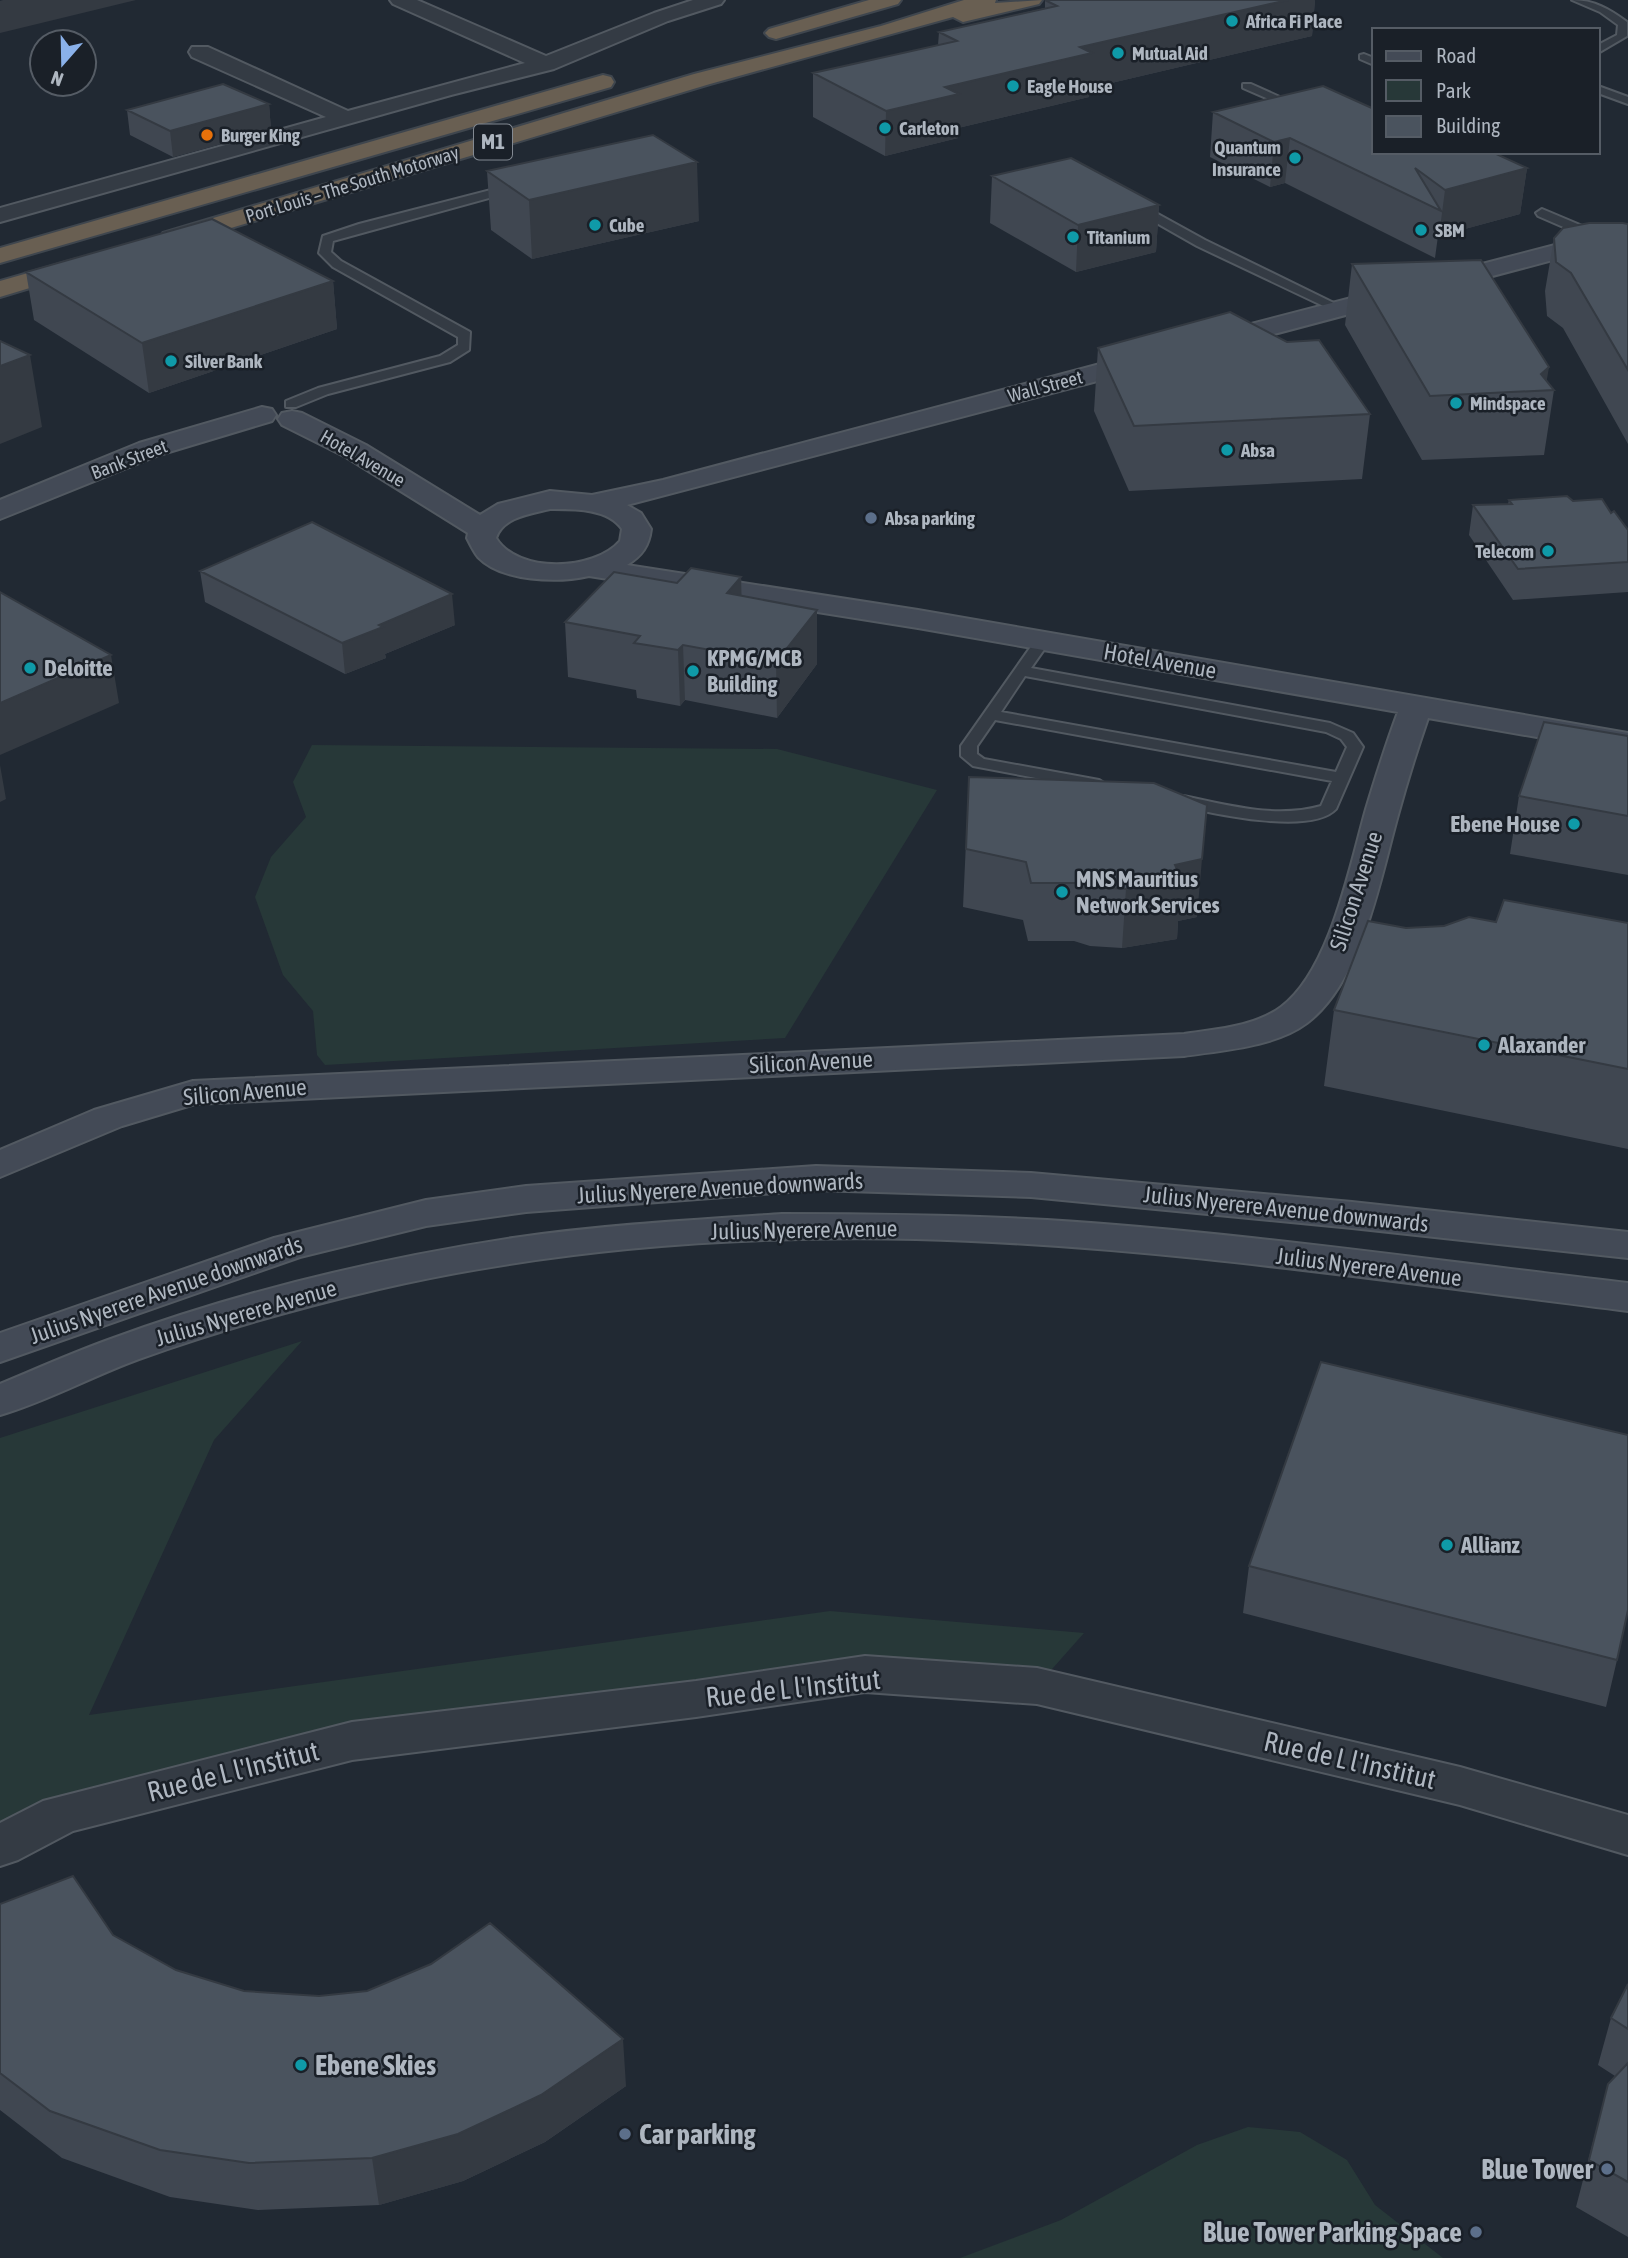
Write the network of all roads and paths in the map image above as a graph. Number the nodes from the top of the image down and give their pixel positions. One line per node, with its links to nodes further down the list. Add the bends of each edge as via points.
1 (400, 0): 14 (street)
2 (714, 0): 7 (street)
3 (891, 0): 11 (highway)
4 (986, 0): 10 (highway, Port Louis – The South Motorway / M1)
5 (1032, 0): 10 (highway)
6 (1577, 0): 12 (lane, via 1604,10 1623,24 1622,36)
7 (680, 4): 9 (street)
8 (607, 19): 9 (street)
9 (631, 30): 14 (street)
10 (888, 30): 27 (highway, Port Louis – The South Motorway / M1, via 702,79)
11 (757, 38)
12 (1600, 49)
13 (200, 52): 20 (street)
14 (546, 64): 20 (street)
15 (623, 76): 28 (highway, Port Louis – The South Motorway / M1)
16 (1247, 86): 19 (lane)
17 (1600, 90): 18 (lane)
18 (1628, 101)
19 (1312, 111)
20 (344, 117): 24 (street)
21 (523, 186): 32 (lane, via 327,239 326,253 337,264 466,335 464,347 446,359 323,391)
22 (1124, 199): 31 (lane, via 1201,243)
23 (1542, 213): 26 (lane)
24 (0, 215)
25 (1628, 233): 26 (street, Wall Street)
26 (1602, 240): 31 (street, Wall Street)
27 (145, 246)
28 (0, 256)
29 (92, 261): 30 (highway)
30 (0, 289)
31 (1338, 308): 34 (street, Wall Street)
32 (291, 411): 33 (street, Hotel Avenue, via 274,420); 35 (street, Hotel Avenue)
33 (262, 415): 38 (street, Bank Street, via 149,449)
34 (666, 488): 36 (street, Wall Street); 40 (street, Wall Street)
35 (433, 500): 37 (street); 39 (street, Hotel Avenue)
36 (595, 503): 37 (street); 40 (street, Hotel Avenue, via 614,509)
37 (527, 504): 39 (street, via 492,519)
38 (0, 510)
39 (482, 529): 41 (street, via 486,551 518,568 541,572)
40 (632, 529): 41 (street, Wall Street, via 627,551); 42 (street, Hotel Avenue)
41 (591, 568): 42 (street, Hotel Avenue)
42 (692, 582): 43 (street, Hotel Avenue)
43 (1042, 641): 44 (lane); 45 (street, Hotel Avenue)
44 (1021, 671): 46 (lane); 48 (lane, via 1330,728 1348,736 1355,747)
45 (1416, 706): 47 (street, Hotel Avenue); 51 (street, Silicon Avenue, via 1347,933 1322,985 1294,1016 1251,1034 1184,1045 193,1093 108,1118)
46 (991, 715): 48 (lane); 49 (lane, via 969,746 969,756 979,763)
47 (1628, 743)
48 (1342, 778): 50 (lane, via 1328,809 1305,818 1282,819)
49 (1116, 788)
50 (1171, 799)
51 (0, 1166)
52 (1628, 1245): 54 (street, Julius Nyerere Avenue downwards, via 1031,1185 816,1178 526,1199 426,1213 288,1247)
53 (1628, 1297): 55 (street, Julius Nyerere Avenue, via 1048,1233 873,1226 720,1231 537,1249 332,1287 98,1358)
54 (0, 1348)
55 (0, 1400)
56 (1628, 1835): 57 (street, Rue de L l'Institut, via 1460,1786 1037,1686 865,1674 352,1741 60,1815)
57 (0, 1846)

